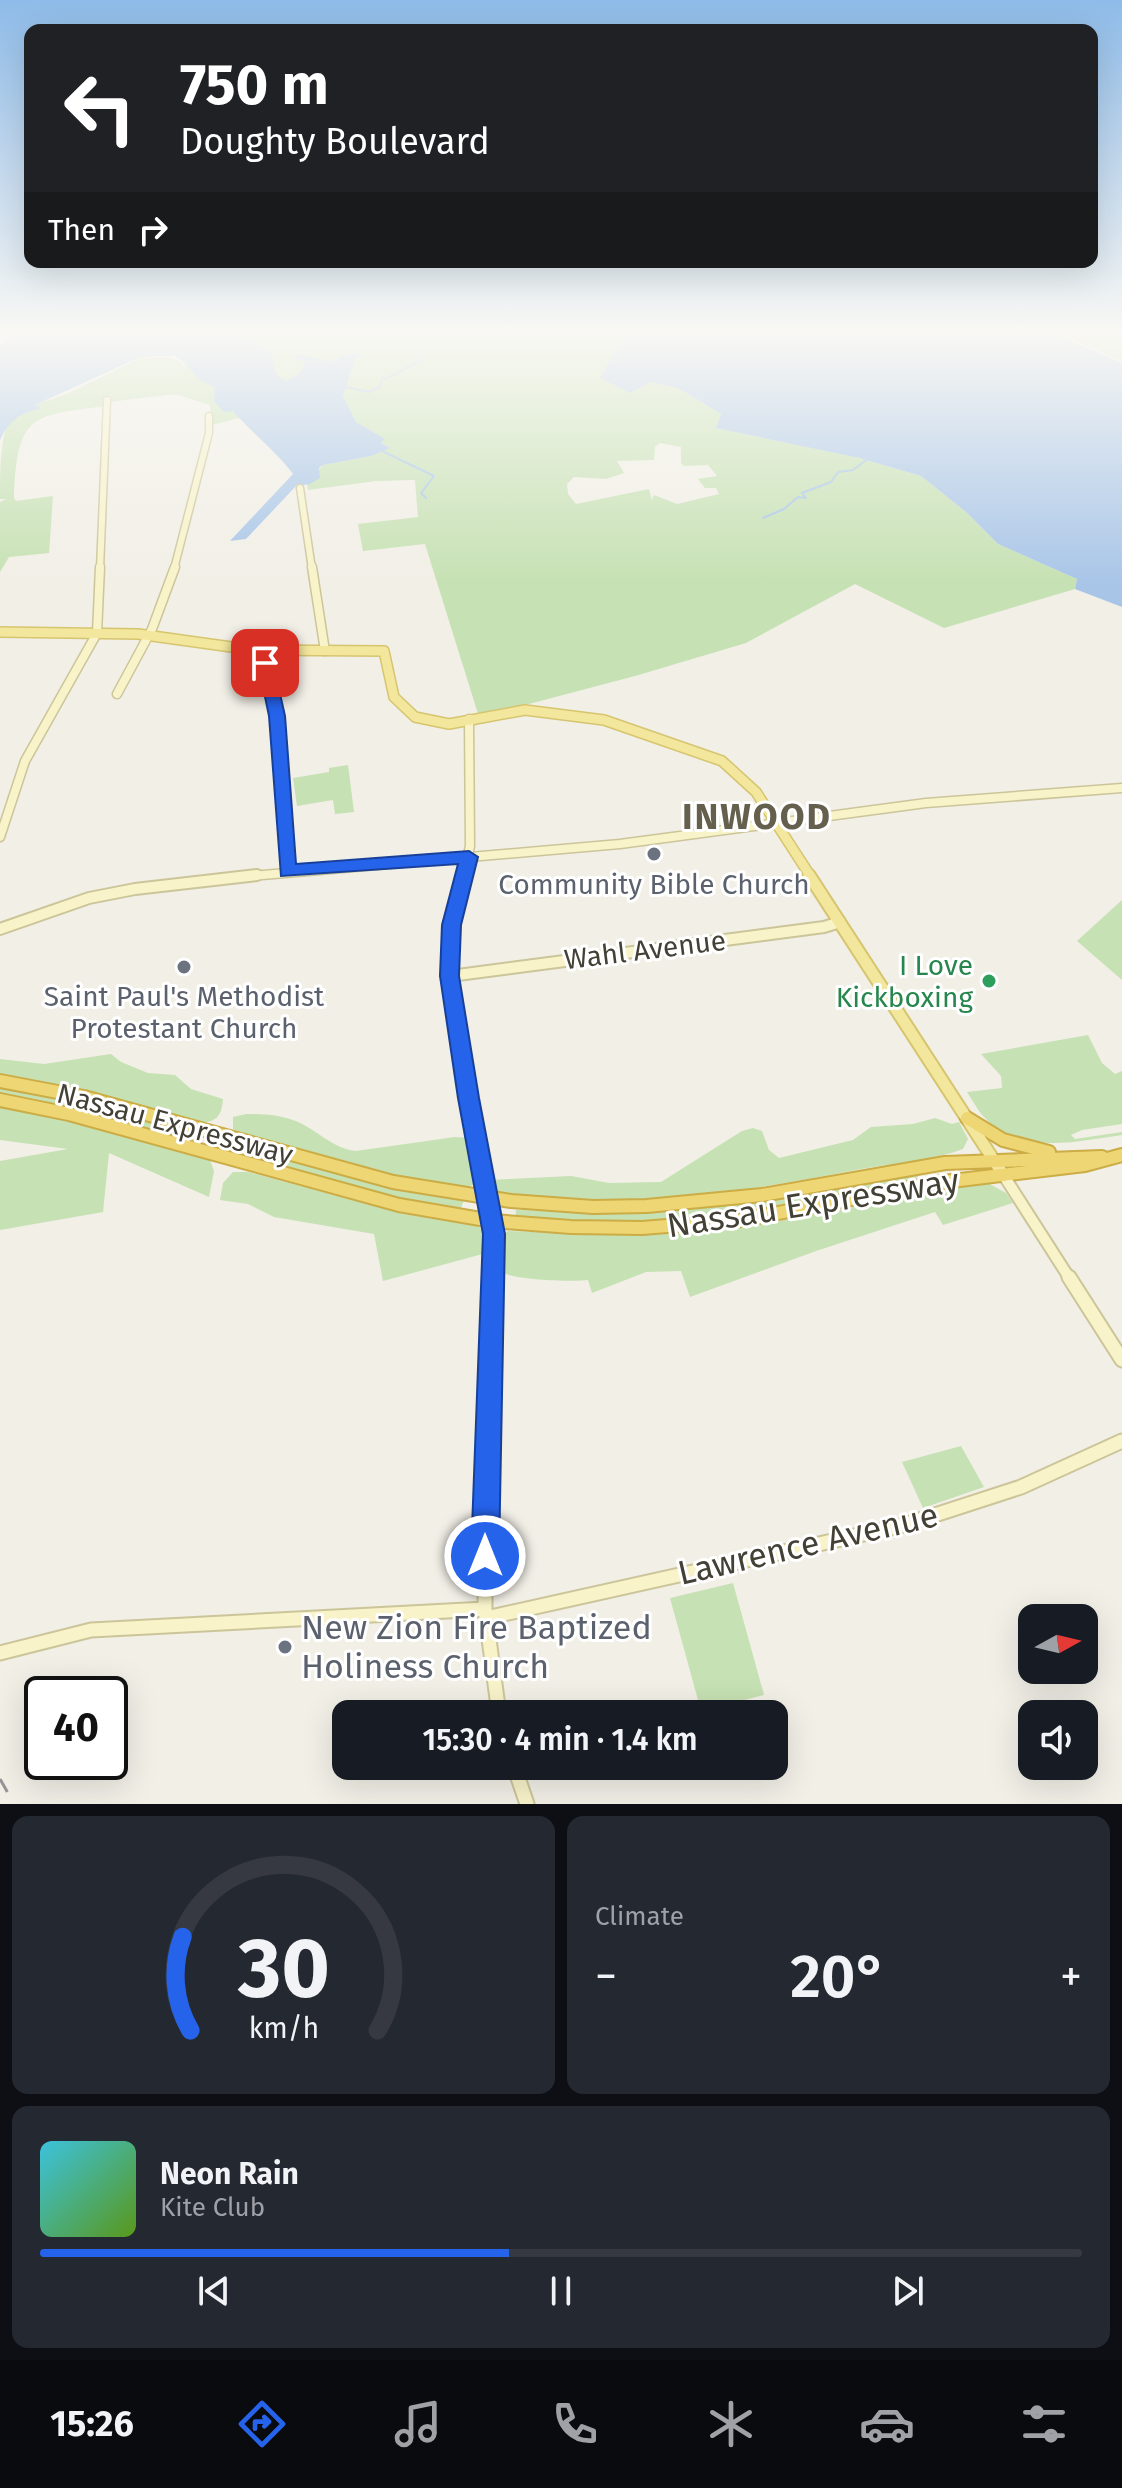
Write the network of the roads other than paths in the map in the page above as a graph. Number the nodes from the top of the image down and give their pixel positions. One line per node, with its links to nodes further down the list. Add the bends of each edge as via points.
1 (106, 416): 5 (street)
2 (209, 416): 6 (street, via 175,566)
3 (300, 488): 8 (street)
4 (0, 632): 5 (main road)
5 (97, 633): 6 (main road); 13 (street, via 25,761)
6 (148, 635): 7 (main road); 9 (street)
7 (262, 650): 8 (main road); 15 (street, via 277,716)
8 (325, 651): 10 (main road, via 384,651 394,697 405,710 440,723)
9 (117, 694)
10 (469, 719): 12 (main road, via 549,711 604,720 695,750 744,778); 14 (street)
11 (1122, 788): 12 (street, via 926,803)
12 (776, 822): 14 (street, via 620,844); 16 (main road)
13 (0, 837)
14 (469, 857): 15 (street); 18 (street, via 451,925)
15 (288, 871): 17 (street, via 107,894)
16 (840, 922): 18 (street, Wahl Avenue); 21 (main road)
17 (0, 929)
18 (450, 976): 26 (street)
19 (0, 1081): 26 (highway, Nassau Expressway, via 84,1097 393,1182)
20 (0, 1100): 27 (highway, Nassau Expressway, via 69,1114 373,1199)
21 (967, 1118): 22 (highway, via 1012,1144); 24 (main road)
22 (1069, 1156): 23 (highway, Nassau Expressway); 24 (highway, Nassau Expressway)
23 (1116, 1156): 25 (highway, Nassau Expressway)
24 (994, 1161): 25 (main road); 26 (highway, Nassau Expressway, via 945,1163 686,1204 593,1207)
25 (1004, 1176): 27 (highway, Nassau Expressway, via 702,1224 598,1228); 28 (street)
26 (488, 1199): 27 (street)
27 (492, 1221): 30 (street)
28 (1122, 1360)
29 (1122, 1441): 30 (street, Lawrence Avenue, via 1021,1487 904,1525)
30 (485, 1614): 31 (street, Lawrence Avenue, via 91,1630); 32 (street)
31 (0, 1653)
32 (497, 1700)
33 (519, 1780): 34 (street)
34 (527, 1804)

